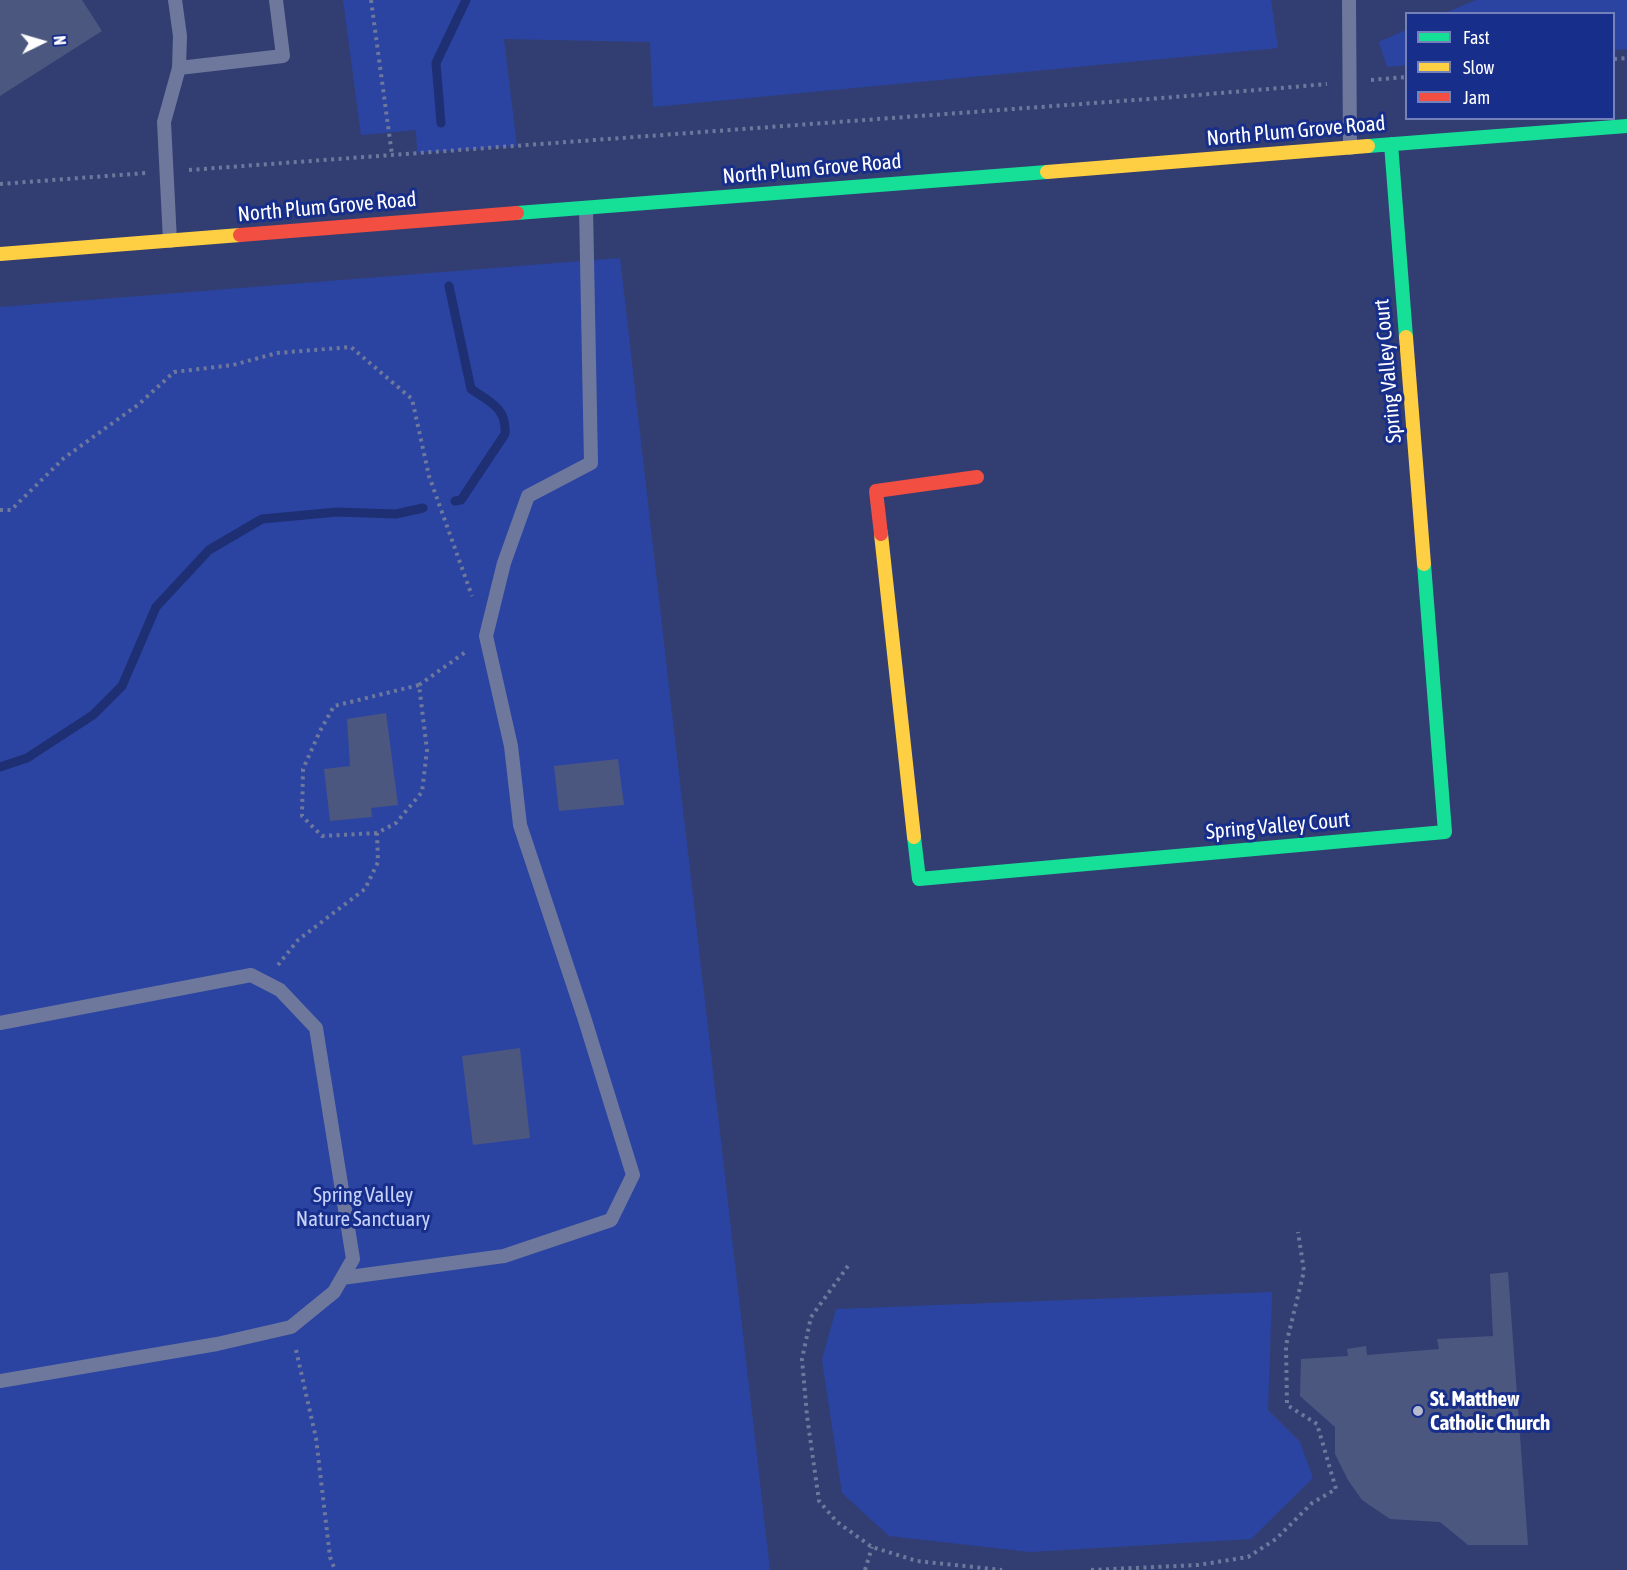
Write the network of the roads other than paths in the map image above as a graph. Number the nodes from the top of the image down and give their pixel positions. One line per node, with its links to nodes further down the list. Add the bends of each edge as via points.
1 (176, 0): 4 (lane)
2 (276, 0): 4 (lane, via 283,56)
3 (1349, 0): 7 (lane)
4 (179, 68): 9 (lane, via 164,122)
5 (1627, 126): 6 (street, North Plum Grove Road)
6 (1391, 144): 7 (street, North Plum Grove Road); 11 (street, Spring Valley Court, via 1445,832 919,879 876,491)
7 (1350, 148): 8 (street, North Plum Grove Road)
8 (586, 208): 9 (street, North Plum Grove Road); 13 (lane, via 591,463 528,496 504,563 486,636 511,746 520,825 633,1175 610,1220 504,1256)
9 (170, 241): 10 (street, North Plum Grove Road)
10 (0, 254)
11 (977, 477)
12 (0, 1023): 13 (lane, via 251,975 280,990 316,1028 353,1259)
13 (342, 1278): 14 (lane, via 334,1292 291,1327 217,1344)
14 (0, 1381)

